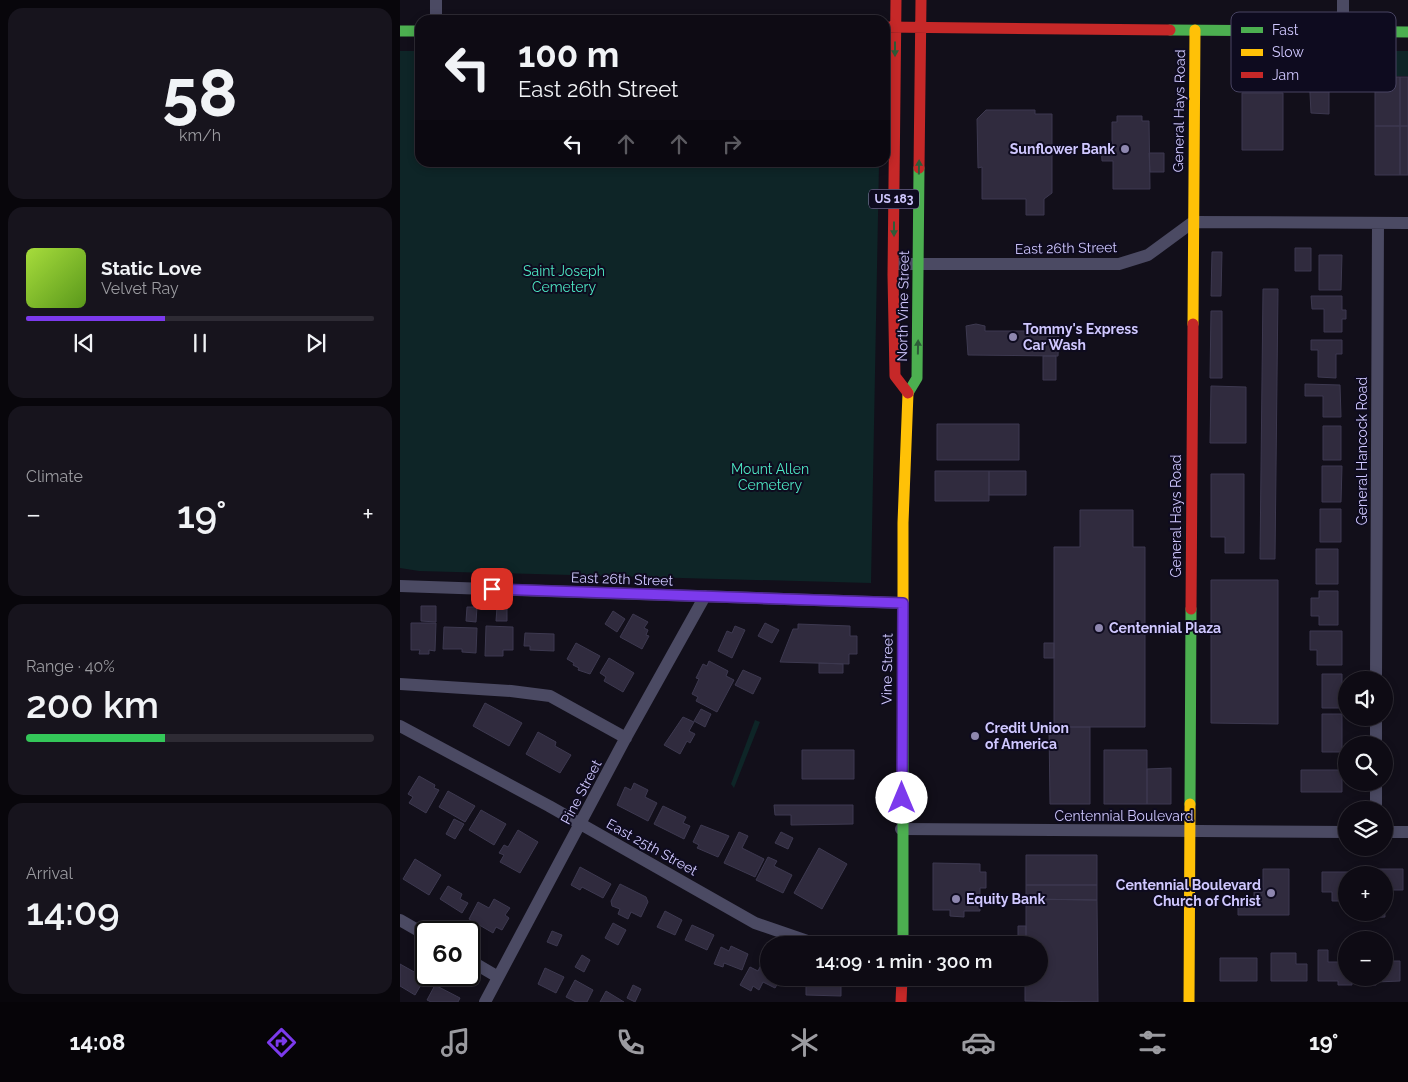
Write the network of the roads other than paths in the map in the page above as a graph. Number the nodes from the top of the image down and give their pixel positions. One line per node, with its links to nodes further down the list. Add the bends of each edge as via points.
1 (436, 0): 4 (street)
2 (896, 0): 6 (main road, North Vine Street / US 183)
3 (921, 0): 5 (main road, North Vine Street / US 183)
4 (436, 15)
5 (920, 26): 6 (main road); 7 (main road); 15 (main road, North Vine Street / US 183, one-way to 5)
6 (890, 27): 14 (main road, North Vine Street / US 183, one-way to 14)
7 (1195, 30): 8 (main road); 11 (main road, General Hays Road)
8 (1231, 30)
9 (400, 31): 10 (main road)
10 (415, 31)
11 (1193, 222): 12 (street); 15 (street, East 26th Street, via 1148,255 1119,264); 26 (main road, General Hays Road)
12 (1378, 223): 13 (street); 20 (street, General Hancock Road)
13 (1408, 223)
14 (894, 264): 15 (street, East 26th Street); 16 (main road, North Vine Street / US 183, via 895,376)
15 (918, 264): 16 (main road, North Vine Street / US 183, one-way to 15, via 917,378)
16 (908, 393): 19 (main road, Vine Street / US 183)
17 (400, 586): 18 (street, East 26th Street)
18 (705, 596): 19 (street, East 26th Street); 23 (street, Pine Street)
19 (903, 603): 25 (main road, Vine Street / US 183)
20 (1376, 671)
21 (400, 684): 23 (street, via 550,696)
22 (400, 726): 24 (street, East 25th Street)
23 (626, 738): 24 (street, Pine Street)
24 (581, 824): 32 (street, East 25th Street, via 755,923); 35 (street, Pine Street)
25 (901, 829): 26 (street, Centennial Boulevard); 33 (main road, Vine Street / US 183)
26 (1189, 831): 27 (street, Centennial Boulevard); 39 (main road, General Hays Road)
27 (1338, 832)
28 (1393, 832): 29 (street)
29 (1408, 832)
30 (400, 920): 31 (street)
31 (415, 929)
32 (793, 936)
33 (903, 936)
34 (480, 966): 35 (street)
35 (498, 977): 37 (street, Pine Street)
36 (902, 986): 38 (main road)
37 (487, 1001)
38 (901, 1002)
39 (1189, 1002)

